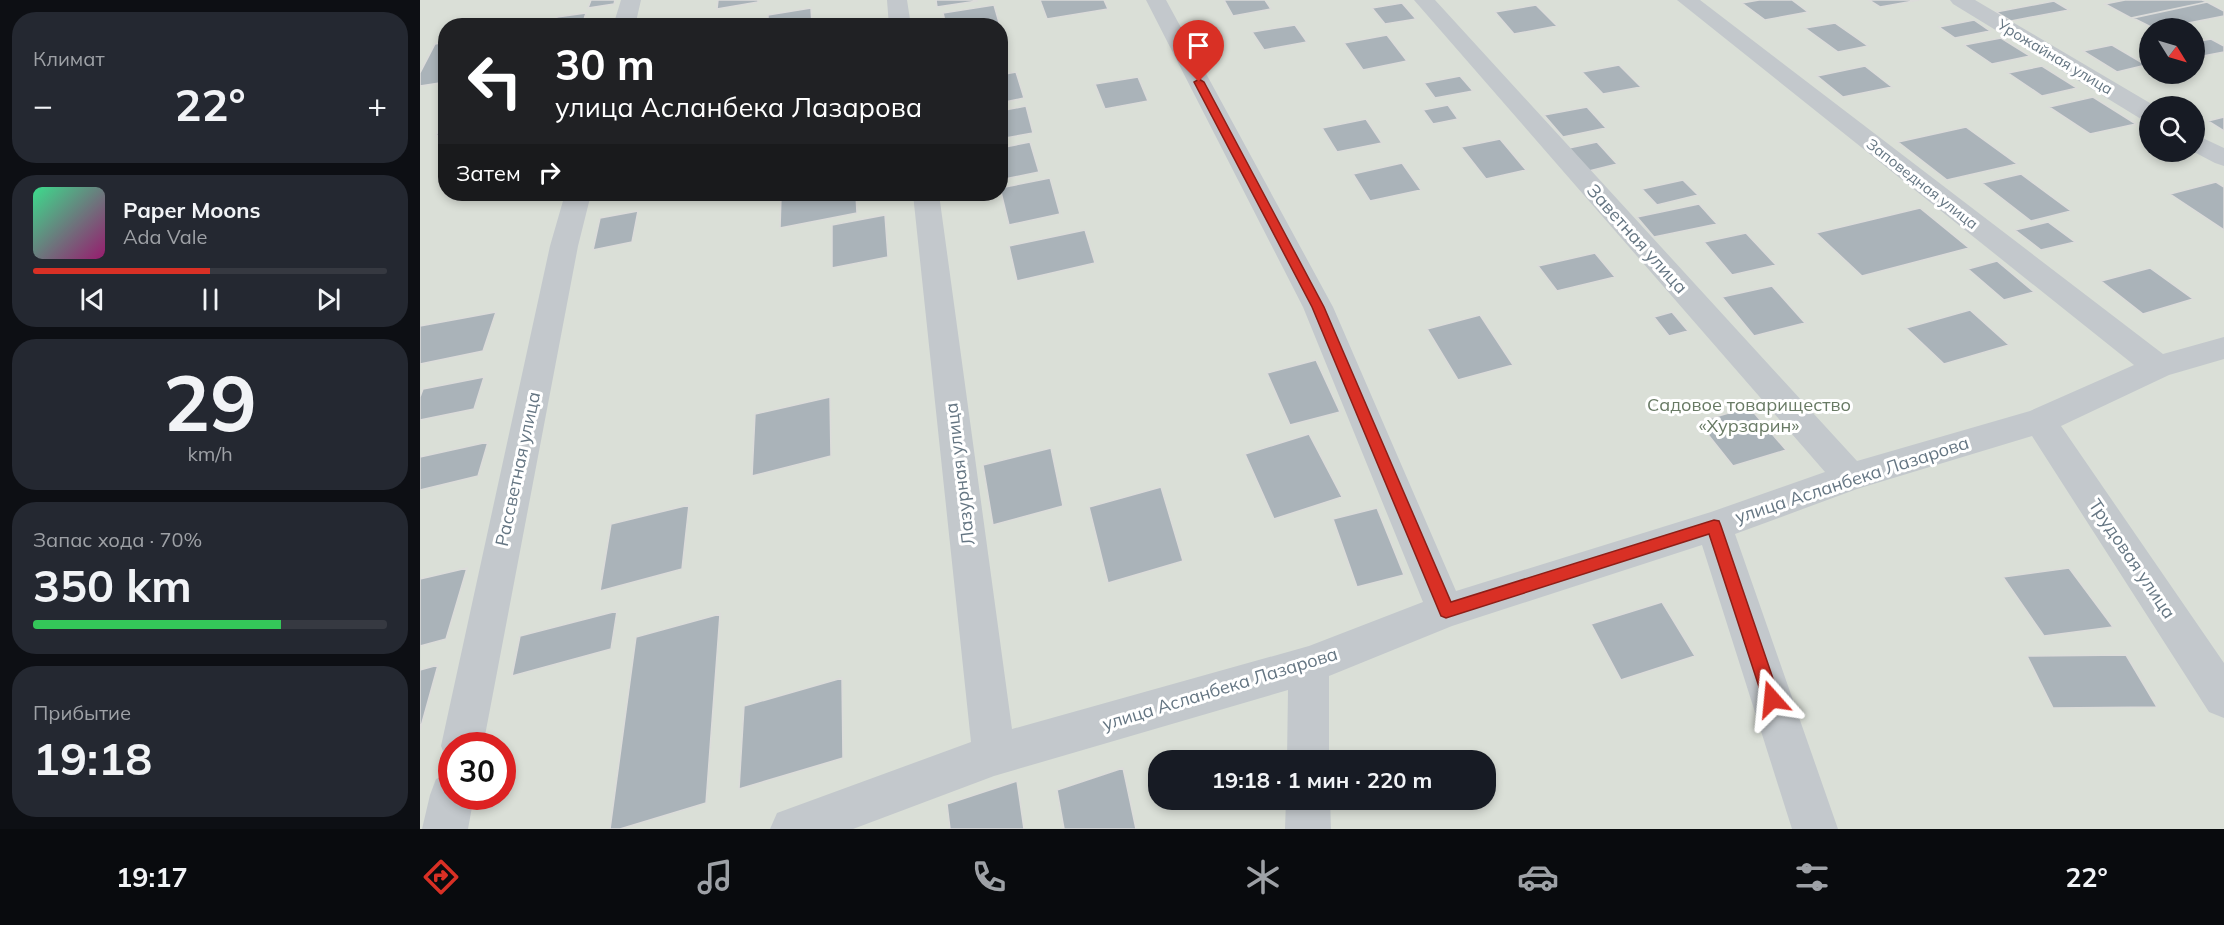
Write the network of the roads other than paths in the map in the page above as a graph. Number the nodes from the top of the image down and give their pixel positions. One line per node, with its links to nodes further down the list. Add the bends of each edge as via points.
1 (631, 0): 7 (street)
2 (897, 0): 8 (street)
3 (1156, 0): 19 (street, via 1318,307)
4 (1424, 0): 17 (street, Заветная улица)
5 (1687, 0): 15 (street, Заповедная улица)
6 (1960, 0): 9 (street, Урожайная улица)
7 (626, 18)
8 (899, 18)
9 (2139, 107)
10 (2205, 147): 11 (street)
11 (2224, 158)
12 (576, 201): 22 (street, Рассветная улица)
13 (927, 201): 24 (street, Лазурная улица)
14 (2224, 348): 15 (street, улица Асланбека Лазарова)
15 (2158, 367): 16 (street, улица Асланбека Лазарова)
16 (2040, 421): 17 (street, улица Асланбека Лазарова); 21 (street, Трудовая улица)
17 (1850, 477): 18 (street, улица Асланбека Лазарова)
18 (1714, 526): 19 (street, улица Асланбека Лазарова); 30 (street)
19 (1446, 611): 20 (street, улица Асланбека Лазарова)
20 (1309, 665): 23 (street); 24 (street, улица Асланбека Лазарова)
21 (2224, 698)
22 (465, 732)
23 (1308, 750)
24 (994, 755): 28 (street, улица Асланбека Лазарова)
25 (449, 810): 27 (street)
26 (1308, 810): 29 (street)
27 (445, 829)
28 (793, 829)
29 (1308, 829)
30 (1815, 829)

